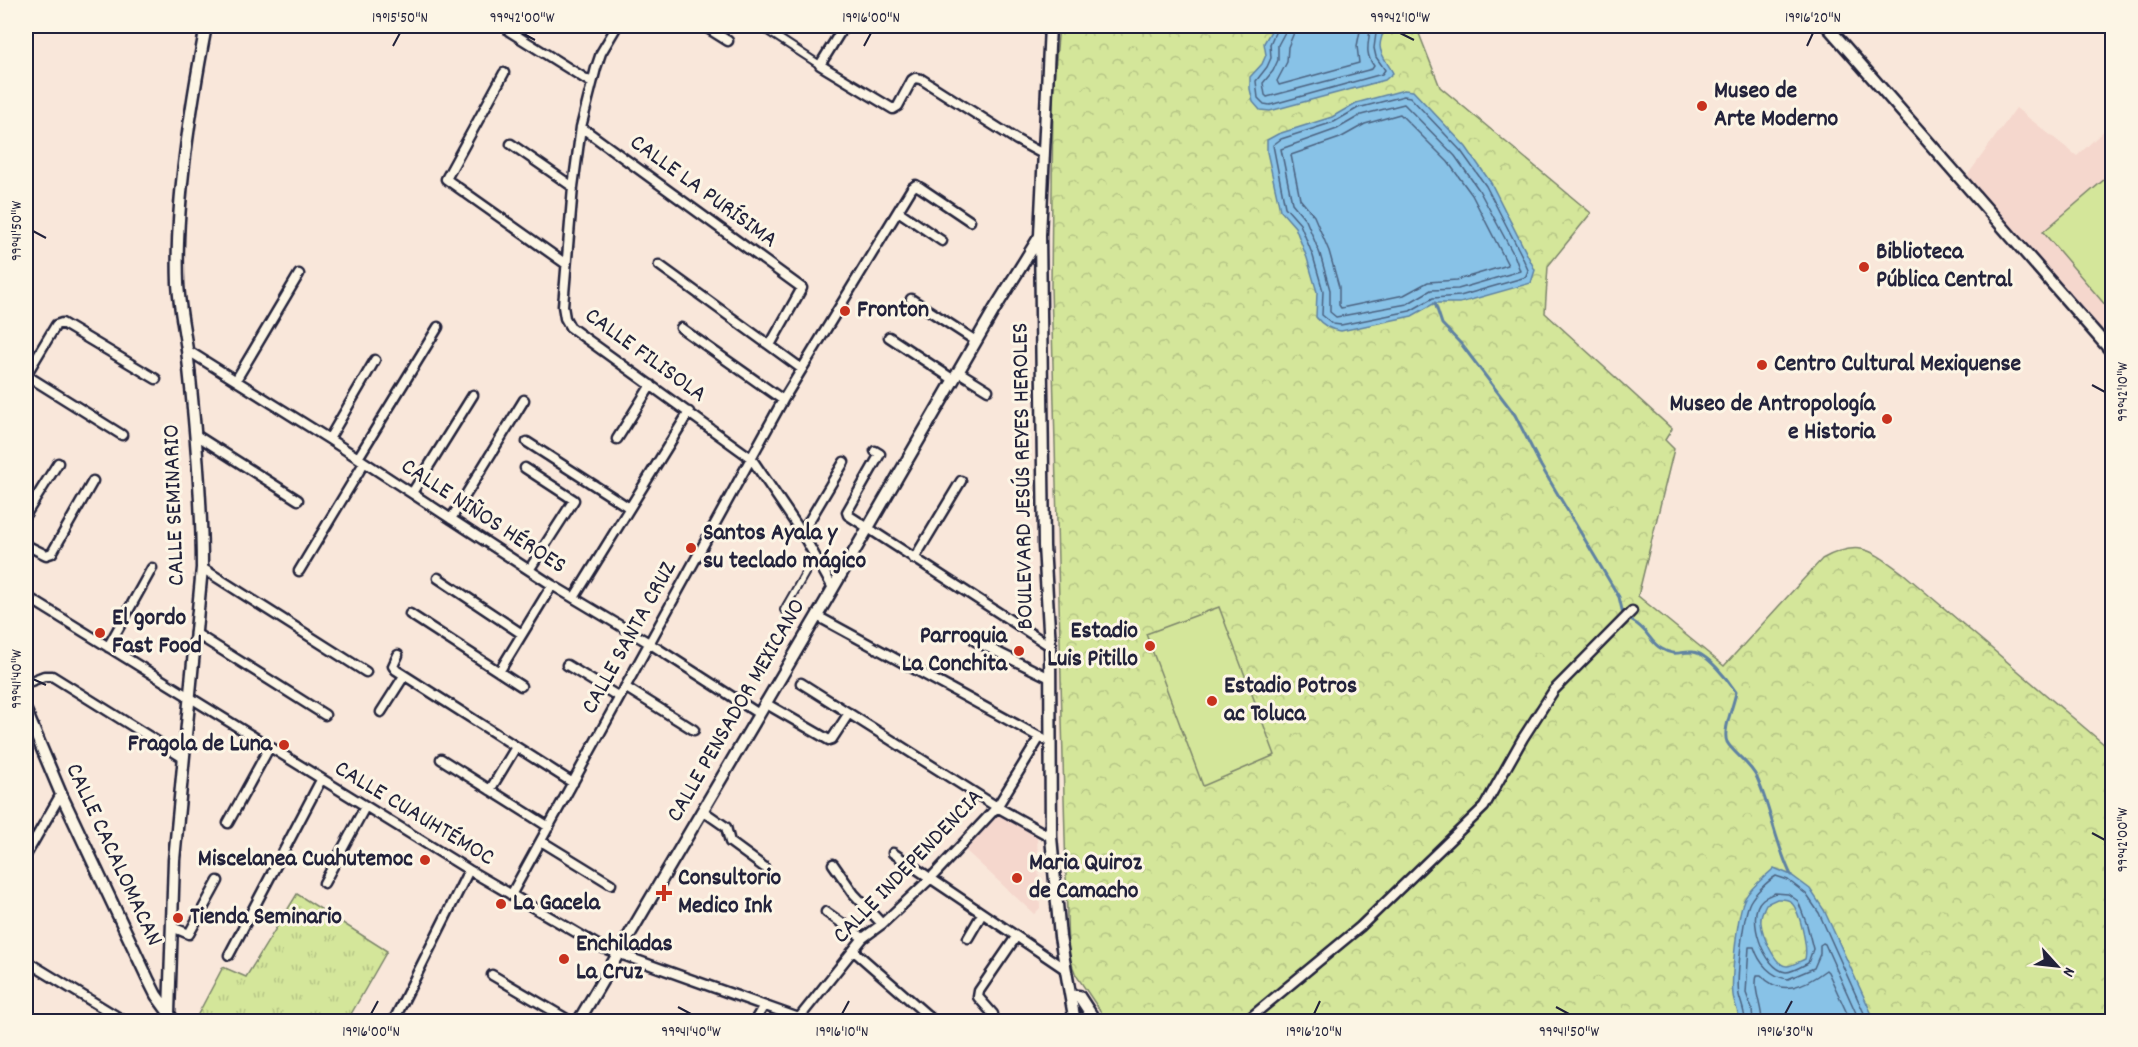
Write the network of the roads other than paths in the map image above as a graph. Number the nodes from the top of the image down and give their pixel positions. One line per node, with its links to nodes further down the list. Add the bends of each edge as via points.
1 (206, 26): 30 (main road, CALLE SEMINARIO, via 186,152 179,251 178,284)
2 (617, 26): 12 (street, CALLE FILISOLA, via 601,53)
3 (704, 26): 9 (street)
4 (760, 26): 10 (street)
5 (844, 26): 10 (street)
6 (1050, 26): 15 (main road, BOULEVARD JESÚS REYES HEROLES)
7 (1827, 26): 31 (main road)
8 (509, 31): 12 (street)
9 (728, 41)
10 (820, 65): 15 (street, via 893,109 912,80 918,78)
11 (504, 73): 21 (street, via 446,179)
12 (592, 83): 13 (street, CALLE FILISOLA)
13 (581, 128): 16 (street, CALLE FILISOLA); 29 (street, CALLE LA PURÍSIMA, via 802,288)
14 (511, 144): 16 (street)
15 (1043, 154): 19 (main road, BOULEVARD JESÚS REYES HEROLES)
16 (573, 187): 21 (street, CALLE FILISOLA)
17 (898, 211): 18 (street, CALLE SANTA CRUZ, via 916,186); 20 (street); 33 (street, CALLE SANTA CRUZ)
18 (970, 221)
19 (1040, 235): 28 (main road, CALLE PENSADOR MEXICANO); 84 (main road, BOULEVARD JESÚS REYES HEROLES, via 1044,546)
20 (942, 241)
21 (566, 264): 38 (street, CALLE FILISOLA, via 563,306 567,323)
22 (659, 265): 29 (street)
23 (298, 274): 37 (street)
24 (911, 299): 28 (street)
25 (438, 327): 51 (street)
26 (681, 328): 42 (street)
27 (889, 337): 35 (street)
28 (976, 341): 35 (main road, CALLE PENSADOR MEXICANO)
29 (770, 345): 33 (street)
30 (187, 350): 37 (street, CALLE NIÑOS HÉROES); 45 (main road, CALLE SEMINARIO)
31 (2112, 352)
32 (375, 360): 46 (street)
33 (802, 369): 42 (street, CALLE SANTA CRUZ)
34 (26, 375): 36 (street, via 56,325 62,323); 44 (street)
35 (956, 376): 39 (street); 62 (main road, CALLE PENSADOR MEXICANO)
36 (156, 379)
37 (236, 380): 46 (street, CALLE NIÑOS HÉROES)
38 (651, 385): 43 (street, CALLE FILISOLA); 47 (street)
39 (988, 390)
40 (473, 395): 57 (street)
41 (524, 400): 61 (street)
42 (783, 400): 50 (street, CALLE SANTA CRUZ)
43 (689, 412): 50 (street, CALLE FILISOLA); 59 (street)
44 (122, 435)
45 (195, 435): 58 (street); 68 (main road, CALLE SEMINARIO)
46 (329, 439): 51 (street, CALLE NIÑOS HÉROES)
47 (617, 439)
48 (527, 442): 59 (street)
49 (878, 453): 62 (street, via 847,512)
50 (751, 458): 63 (street, CALLE FILISOLA); 83 (street, CALLE SANTA CRUZ)
51 (361, 461): 57 (street, CALLE NIÑOS HÉROES); 70 (street)
52 (844, 462): 63 (street)
53 (58, 463): 60 (street)
54 (525, 468): 69 (street, via 574,500)
55 (93, 481): 64 (street, via 52,553 46,555)
56 (961, 481): 66 (street)
57 (412, 494): 61 (street, CALLE NIÑOS HÉROES)
58 (298, 500)
59 (628, 507): 75 (street)
60 (26, 514)
61 (451, 519): 69 (street, CALLE NIÑOS HÉROES)
62 (868, 527): 66 (street); 73 (main road, CALLE PENSADOR MEXICANO)
63 (802, 533): 65 (street, CALLE FILISOLA)
64 (26, 545)
65 (815, 556): 73 (street, CALLE FILISOLA); 76 (street)
66 (914, 559): 84 (street)
67 (152, 568): 85 (street)
68 (202, 568): 80 (main road, CALLE SEMINARIO); 88 (street)
69 (529, 570): 72 (street, CALLE NIÑOS HÉROES)
70 (299, 571)
71 (438, 578): 81 (street)
72 (552, 585): 75 (street, CALLE NIÑOS HÉROES); 81 (street)
73 (833, 588): 79 (main road, CALLE PENSADOR MEXICANO)
74 (26, 596): 85 (street, CALLE CUAUHTÉMOC)
75 (574, 598): 83 (street, CALLE NIÑOS HÉROES)
76 (784, 610)
77 (1632, 611): 158 (street, via 1554,690 1484,807 1360,927)
78 (410, 614): 89 (street)
79 (817, 616): 98 (main road, CALLE PENSADOR MEXICANO); 105 (street)
80 (195, 633): 96 (main road, CALLE SEMINARIO); 103 (street)
81 (522, 634): 89 (street)
82 (975, 641): 91 (street)
83 (649, 643): 95 (street, CALLE SANTA CRUZ); 102 (street, CALLE NIÑOS HÉROES)
84 (1050, 646): 91 (main road, BOULEVARD JESÚS REYES HEROLES)
85 (108, 647): 96 (street, CALLE CUAUHTÉMOC)
86 (398, 655): 90 (street, via 393,668)
87 (567, 665): 97 (street)
88 (366, 672)
89 (500, 672): 94 (street)
90 (404, 676): 100 (street); 107 (street)
91 (1050, 678): 106 (main road, BOULEVARD JESÚS REYES HEROLES)
92 (26, 683): 109 (street, via 52,676)
93 (801, 683): 101 (street)
94 (521, 686)
95 (625, 687): 97 (street, CALLE SANTA CRUZ); 104 (street)
96 (189, 697): 108 (street, CALLE CUAUHTÉMOC); 109 (main road, CALLE SEMINARIO)
97 (619, 697): 112 (street, CALLE SANTA CRUZ)
98 (765, 703): 101 (street, via 829,740); 102 (main road, CALLE PENSADOR MEXICANO)
99 (26, 711): 114 (main road, CALLE CACALOMACAN)
100 (381, 712)
101 (849, 713): 116 (street)
102 (759, 714): 117 (main road, CALLE PENSADOR MEXICANO)
103 (325, 715)
104 (694, 730)
105 (1040, 737): 106 (street); 116 (street, CALLE INDEPENDENCIA)
106 (1051, 744): 120 (main road, BOULEVARD JESÚS REYES HEROLES)
107 (516, 747): 112 (street); 113 (street)
108 (269, 748): 111 (street, CALLE CUAUHTÉMOC); 118 (street)
109 (183, 757): 135 (main road, CALLE SEMINARIO)
110 (441, 759): 113 (street)
111 (321, 780): 115 (street, CALLE CUAUHTÉMOC); 141 (street)
112 (573, 783): 119 (street, CALLE SANTA CRUZ)
113 (490, 790): 119 (street)
114 (61, 794): 123 (street); 148 (main road, CALLE CACALOMACAN, via 148,979)
115 (365, 807): 126 (street, CALLE CUAUHTÉMOC); 129 (street)
116 (997, 807): 120 (street); 127 (street, CALLE INDEPENDENCIA)
117 (703, 811): 125 (street, via 726,827 730,842); 140 (main road, CALLE PENSADOR MEXICANO)
118 (228, 823)
119 (549, 827): 121 (street, CALLE SANTA CRUZ)
120 (1051, 837): 143 (main road, BOULEVARD JESÚS REYES HEROLES)
121 (541, 842): 130 (street); 131 (street, CALLE SANTA CRUZ)
122 (893, 853): 127 (street)
123 (26, 855)
124 (833, 864): 134 (street)
125 (764, 867)
126 (469, 870): 131 (street, CALLE CUAUHTÉMOC); 151 (street)
127 (930, 879): 133 (street); 134 (street, CALLE INDEPENDENCIA)
128 (218, 881): 135 (street, via 189,934)
129 (324, 883)
130 (611, 884)
131 (510, 895): 140 (street, CALLE CUAUHTÉMOC)
132 (826, 912): 136 (street)
133 (982, 914): 137 (street); 138 (street)
134 (882, 924): 136 (street, CALLE INDEPENDENCIA)
135 (172, 927): 148 (main road, CALLE SEMINARIO)
136 (863, 938): 139 (street, CALLE INDEPENDENCIA)
137 (968, 938)
138 (1016, 938): 143 (street); 147 (street, via 979,991 978,997)
139 (854, 951): 149 (street, CALLE INDEPENDENCIA); 155 (street)
140 (619, 954): 146 (street, CALLE CUAUHTÉMOC); 153 (main road, CALLE PENSADOR MEXICANO)
141 (230, 955)
142 (26, 961): 150 (street)
143 (1065, 969): 145 (main road, BOULEVARD JESÚS REYES HEROLES)
144 (492, 975): 152 (street)
145 (1071, 996): 156 (main road, BOULEVARD JESÚS REYES HEROLES); 157 (main road, via 1078,996)
146 (764, 1007): 149 (street, CALLE CUAUHTÉMOC); 154 (street)
147 (993, 1014)
148 (172, 1019)
149 (801, 1020)
150 (126, 1022)
151 (393, 1022)
152 (572, 1022)
153 (578, 1022)
154 (754, 1022)
155 (935, 1022)
156 (1075, 1022)
157 (1096, 1022)
158 (1245, 1022)

